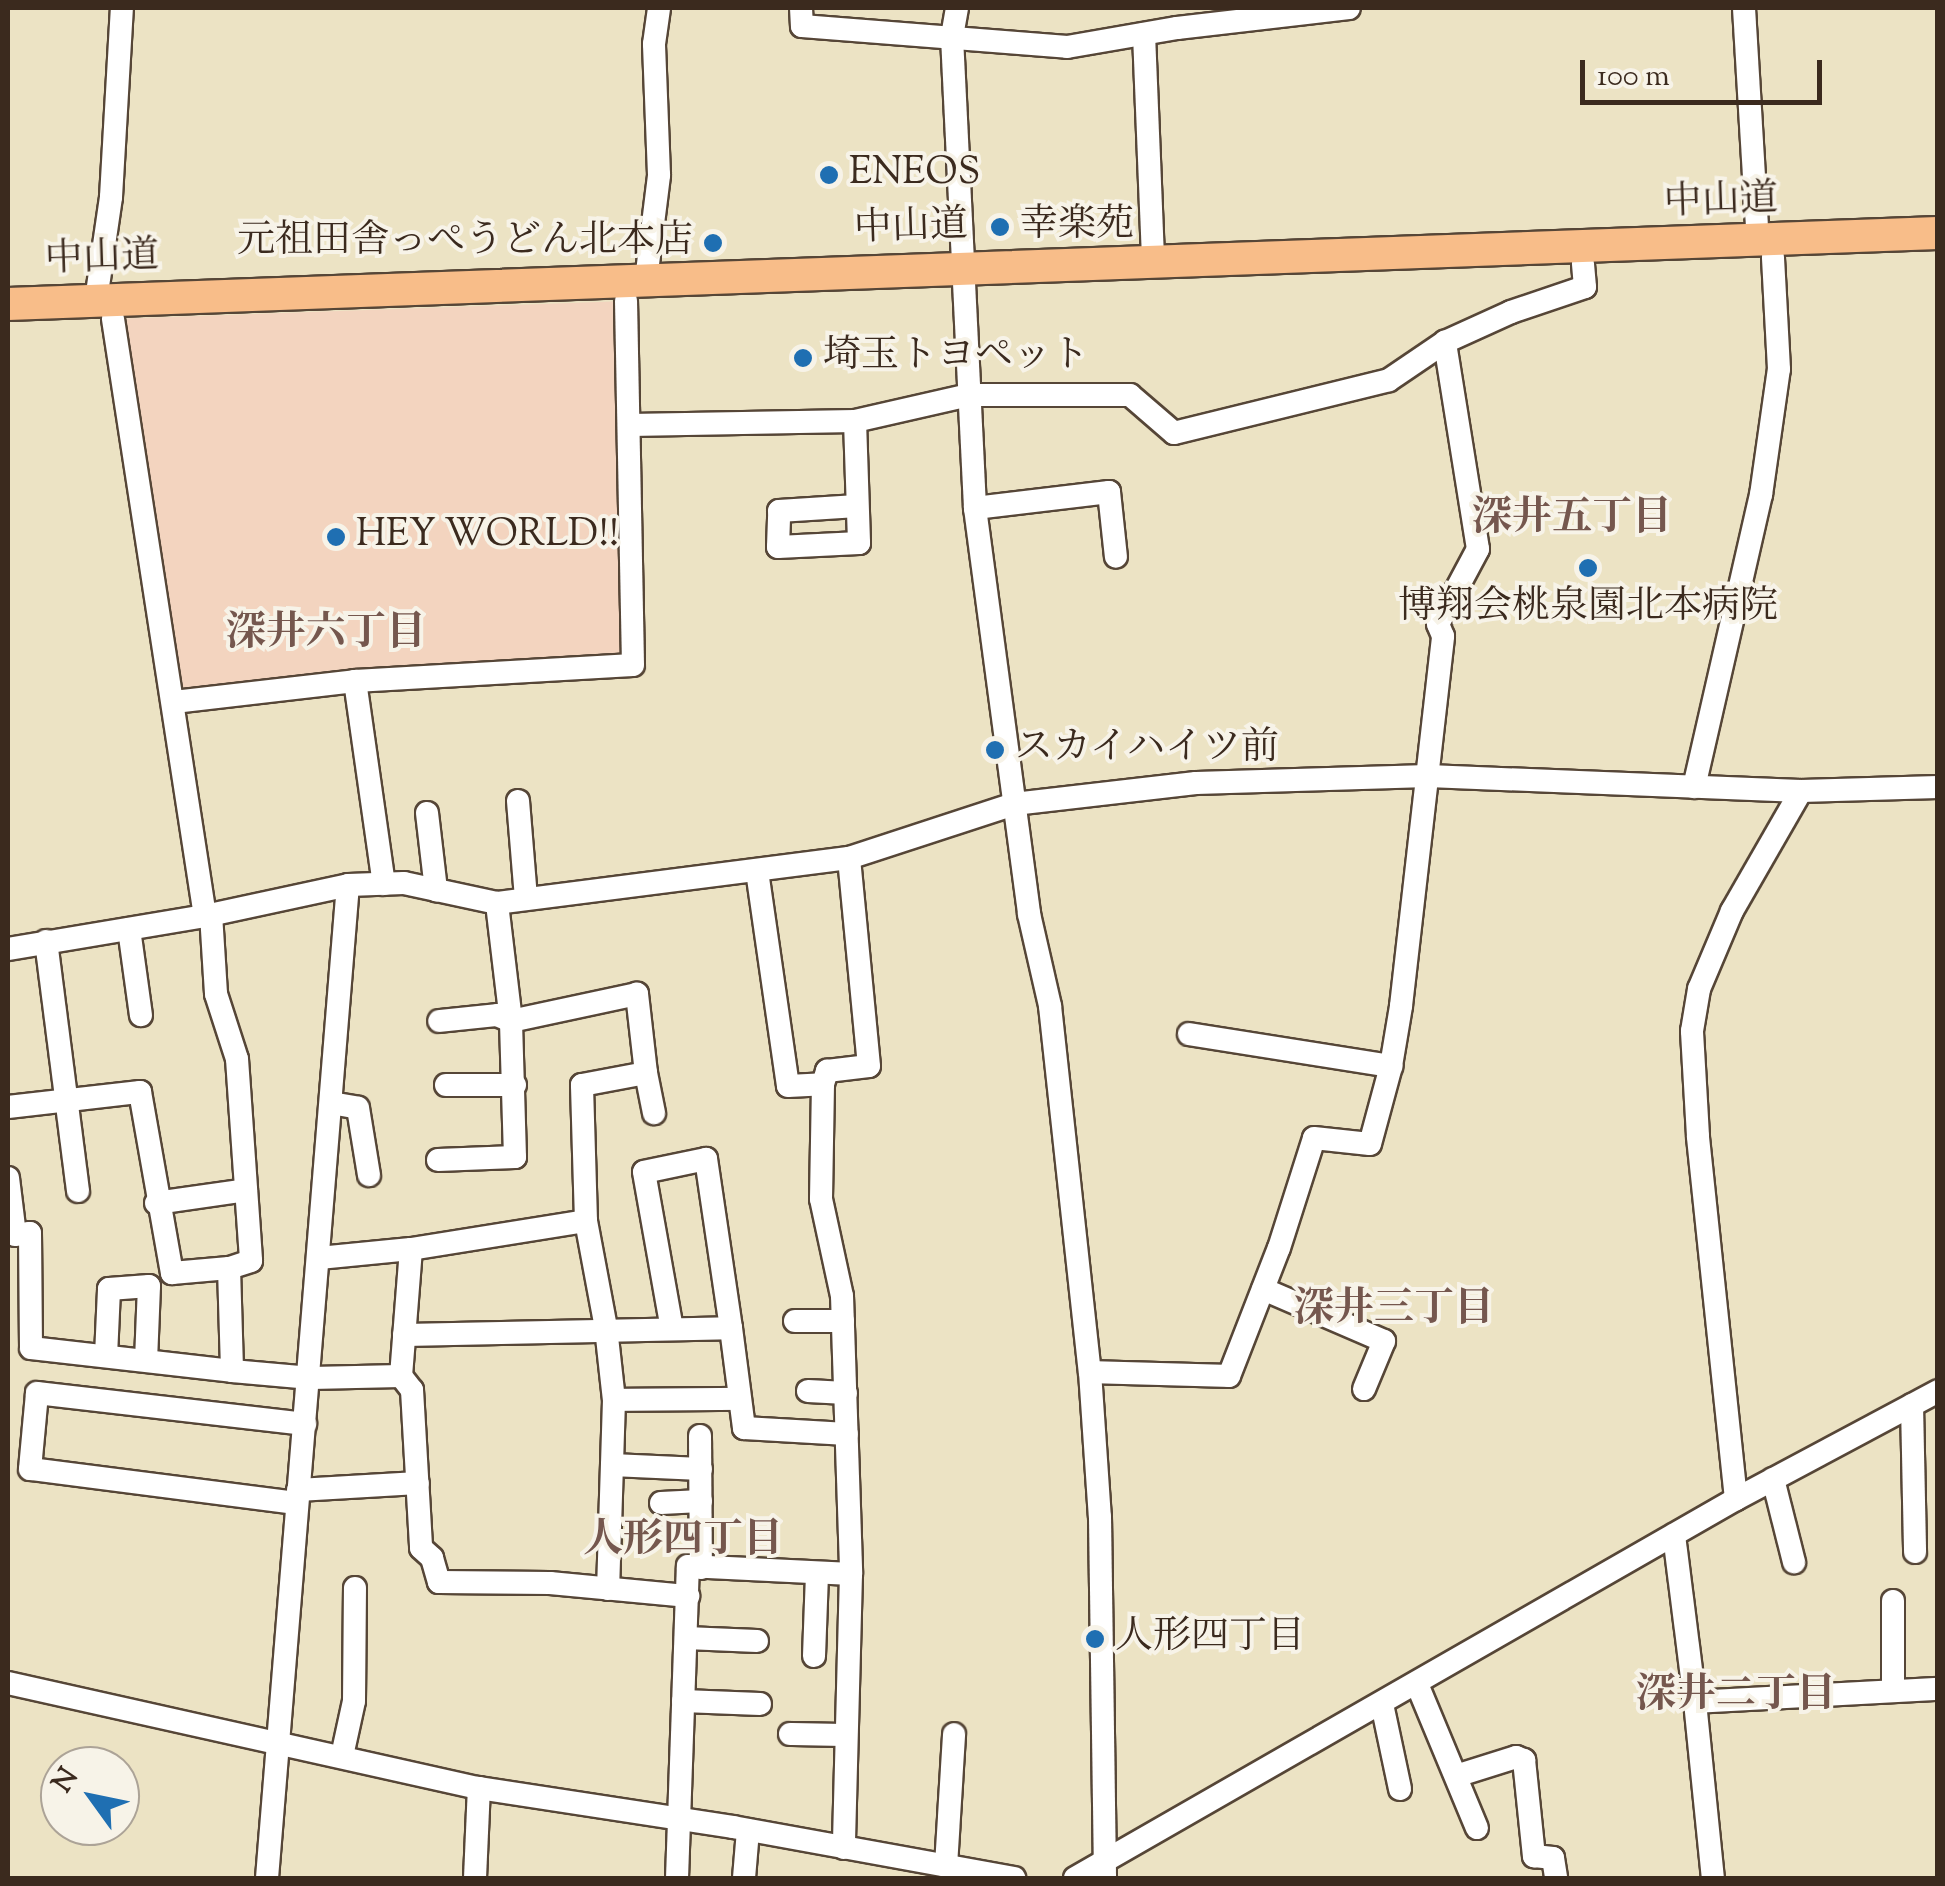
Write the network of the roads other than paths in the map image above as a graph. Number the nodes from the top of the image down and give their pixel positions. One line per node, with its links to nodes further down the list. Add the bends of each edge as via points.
1 (122, 8): 17 (street)
2 (659, 8): 15 (street, via 659,175)
3 (801, 8): 8 (street, via 802,26)
4 (957, 8): 8 (street)
5 (1349, 8): 7 (street)
6 (1744, 8): 10 (street)
7 (1144, 34): 8 (street, via 1067,47); 12 (street)
8 (952, 37): 14 (street)
9 (1938, 233): 10 (highway, 中山道)
10 (1766, 249): 11 (highway, 中山道); 12 (highway, 中山道); 13 (highway, 中山道); 29 (street, via 1779,369 1762,495)
11 (1938, 253)
12 (1154, 261): 14 (highway, 中山道)
13 (1583, 264): 14 (highway, 中山道); 19 (street, via 1585,287)
14 (966, 276): 15 (highway, 中山道); 20 (street)
15 (636, 290): 17 (highway, 中山道); 22 (street)
16 (8, 304): 17 (highway, 中山道)
17 (104, 309): 18 (highway, 中山道); 27 (street)
18 (8, 322)
19 (1445, 342): 20 (street, via 1389,380 1174,432 1130,395); 28 (street, via 1478,549 1438,624 1443,636)
20 (969, 395): 21 (street); 24 (street)
21 (855, 421): 22 (street); 23 (street)
22 (630, 424): 26 (street, via 633,665)
23 (856, 506)
24 (974, 508): 25 (street, via 1109,492); 33 (street)
25 (1116, 557)
26 (355, 682): 27 (street); 38 (street)
27 (174, 702): 42 (street)
28 (1428, 776): 29 (street); 33 (street, via 1196,782); 50 (street)
29 (1694, 787): 31 (street)
30 (1938, 787): 31 (street)
31 (1801, 791): 97 (street, via 1732,911 1699,989 1692,1031)
32 (518, 802): 40 (street)
33 (1014, 804): 35 (street); 79 (street, via 1028,914 1050,1006)
34 (427, 812): 39 (street)
35 (849, 858): 36 (street); 52 (street, via 869,1066 827,1071)
36 (757, 871): 40 (street); 52 (street, via 788,1086)
37 (348, 884): 38 (street); 42 (street); 56 (street)
38 (384, 884): 39 (street)
39 (436, 890): 41 (street)
40 (526, 899): 41 (street)
41 (498, 903): 48 (street)
42 (208, 915): 43 (street); 62 (street, via 216,994 237,1059)
43 (128, 929): 44 (street); 46 (street)
44 (46, 941): 45 (street); 55 (street)
45 (8, 949)
46 (142, 1015)
47 (439, 1020): 48 (street)
48 (511, 1020): 51 (street, via 637,994); 54 (street)
49 (1189, 1034): 50 (street)
50 (1392, 1066): 69 (street, via 1370,1144 1314,1138)
51 (646, 1073): 58 (street); 65 (street, via 582,1085)
52 (823, 1084): 71 (street, via 821,1199)
53 (446, 1085): 54 (street)
54 (515, 1085): 59 (street, via 515,1158)
55 (63, 1102): 57 (street); 63 (street); 64 (street, via 140,1092)
56 (331, 1103): 60 (street, via 358,1108); 67 (street)
57 (8, 1107)
58 (654, 1113)
59 (438, 1160)
60 (369, 1175)
61 (8, 1178): 76 (street, via 15,1235 30,1233 31,1348)
62 (246, 1190): 64 (street); 68 (street, via 251,1261)
63 (78, 1191)
64 (156, 1202): 68 (street, via 172,1273)
65 (586, 1221): 66 (street); 72 (street)
66 (411, 1249): 67 (street); 75 (street)
67 (319, 1258): 81 (street)
68 (229, 1268): 78 (street)
69 (1263, 1290): 79 (street, via 1229,1376); 82 (street, via 1384,1341)
70 (795, 1321): 71 (street)
71 (843, 1321): 85 (street)
72 (606, 1328): 74 (street); 75 (street); 87 (street)
73 (730, 1328): 74 (street); 74 (street, via 706,1158 644,1172); 86 (street)
74 (672, 1329)
75 (404, 1335): 80 (street)
76 (106, 1356): 77 (street); 77 (street, via 109,1289 149,1286)
77 (146, 1360): 78 (street)
78 (232, 1371): 81 (street)
79 (1090, 1372): 134 (street, via 1100,1518)
80 (401, 1376): 81 (street); 95 (street, via 412,1390)
81 (310, 1378): 89 (street)
82 (1364, 1389)
83 (808, 1391): 85 (street)
84 (1938, 1391): 88 (street)
85 (846, 1392): 90 (street)
86 (737, 1399): 87 (street); 90 (street, via 744,1428)
87 (614, 1400): 92 (street)
88 (1912, 1405): 94 (street); 101 (street)
89 (305, 1424): 96 (street); 96 (street, via 37,1393 30,1469)
90 (847, 1434): 105 (street)
91 (700, 1436): 93 (street)
92 (612, 1465): 93 (street); 107 (street)
93 (700, 1469): 98 (street)
94 (1773, 1479): 97 (street); 102 (street)
95 (418, 1483): 96 (street); 107 (street, via 422,1548 439,1582)
96 (297, 1496): 124 (street)
97 (1736, 1499): 100 (street)
98 (701, 1501): 99 (street); 103 (street)
99 (662, 1503)
100 (1674, 1535): 114 (street); 118 (street)
101 (1915, 1552)
102 (1794, 1562)
103 (701, 1568): 104 (street); 108 (street, via 688,1566)
104 (817, 1574): 105 (street); 112 (street)
105 (852, 1574): 123 (street)
106 (355, 1588): 125 (street, via 354,1701)
107 (608, 1588): 108 (street)
108 (688, 1596): 110 (street)
109 (1893, 1600): 115 (street)
110 (686, 1638): 111 (street); 117 (street)
111 (757, 1642)
112 (814, 1656)
113 (8, 1683): 124 (street)
114 (1417, 1684): 120 (street); 126 (street)
115 (1893, 1689): 116 (street); 118 (street)
116 (1938, 1689)
117 (683, 1701): 119 (street); 129 (street)
118 (1695, 1702): 142 (street)
119 (760, 1704)
120 (1382, 1704): 128 (street); 134 (street)
121 (790, 1734): 123 (street)
122 (954, 1734): 133 (street)
123 (846, 1735): 132 (street)
124 (276, 1742): 125 (street); 135 (street)
125 (342, 1756): 127 (street)
126 (1459, 1775): 130 (street); 141 (street, via 1516,1756 1524,1760 1534,1856 1553,1858)
127 (480, 1788): 129 (street); 136 (street)
128 (1400, 1789)
129 (679, 1818): 131 (street); 137 (street)
130 (1478, 1828)
131 (748, 1830): 132 (street); 138 (street)
132 (844, 1848): 133 (street)
133 (946, 1866): 139 (street)
134 (1105, 1871): 140 (street)
135 (268, 1878)
136 (482, 1878)
137 (677, 1878)
138 (744, 1878)
139 (1014, 1878)
140 (1075, 1878)
141 (1556, 1878)
142 (1713, 1878)

